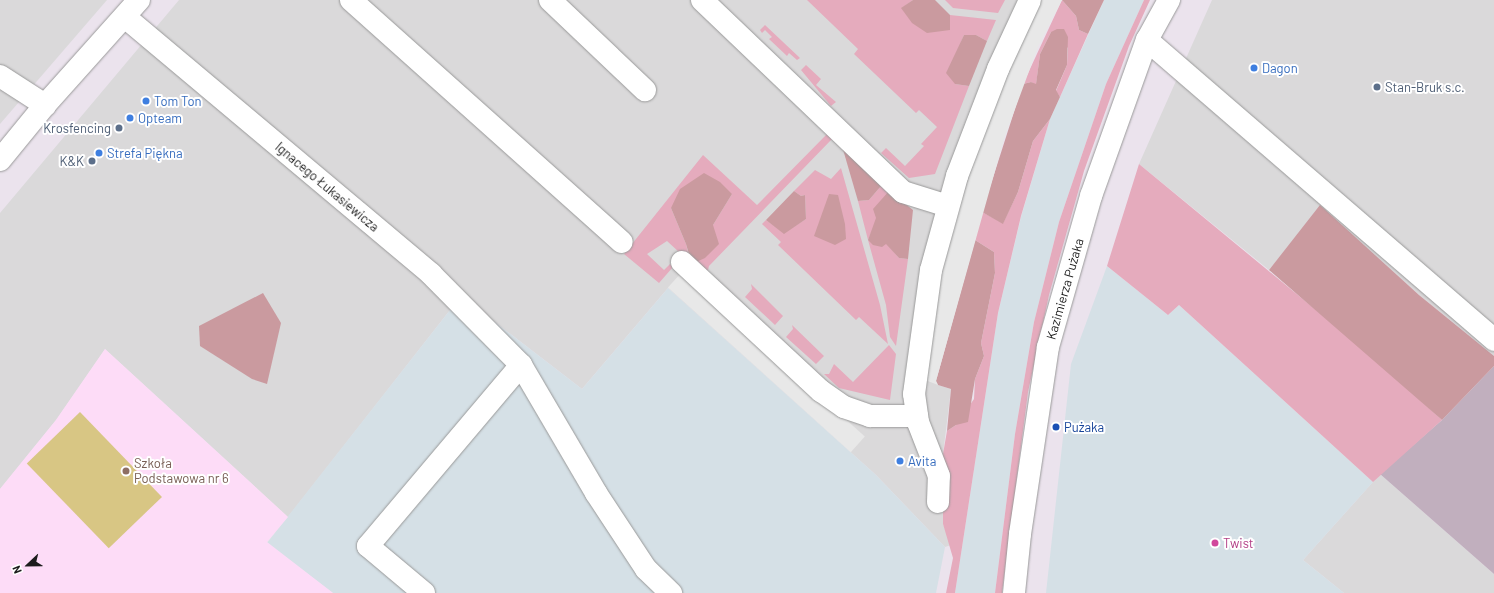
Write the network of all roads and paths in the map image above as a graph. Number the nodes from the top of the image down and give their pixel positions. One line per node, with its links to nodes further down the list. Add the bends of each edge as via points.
1 (139, 0): 7 (street)
2 (351, 0): 14 (street)
3 (550, 0): 10 (street)
4 (702, 0): 13 (street, via 903,192)
5 (1030, 0): 13 (street, via 998,69)
6 (1169, 0): 8 (street, Kazimierza Pużaka)
7 (125, 17): 11 (street); 17 (street, Ignacego Łukasiewicza, via 431,274)
8 (1147, 40): 16 (street); 22 (street, Kazimierza Pużaka, via 1091,196 1048,347 1020,534)
9 (0, 76): 11 (street)
10 (645, 90)
11 (45, 105): 12 (street)
12 (0, 160)
13 (948, 206): 18 (street, via 931,270 914,394)
14 (622, 242)
15 (682, 262): 18 (street, via 821,391 844,407 870,416)
16 (1494, 340)
17 (521, 365): 20 (street, via 368,546); 21 (street, Ignacego Łukasiewicza, via 629,544 646,569)
18 (917, 416): 19 (street, via 939,476)
19 (938, 502)
20 (424, 593)
21 (671, 593)
22 (1014, 593)

